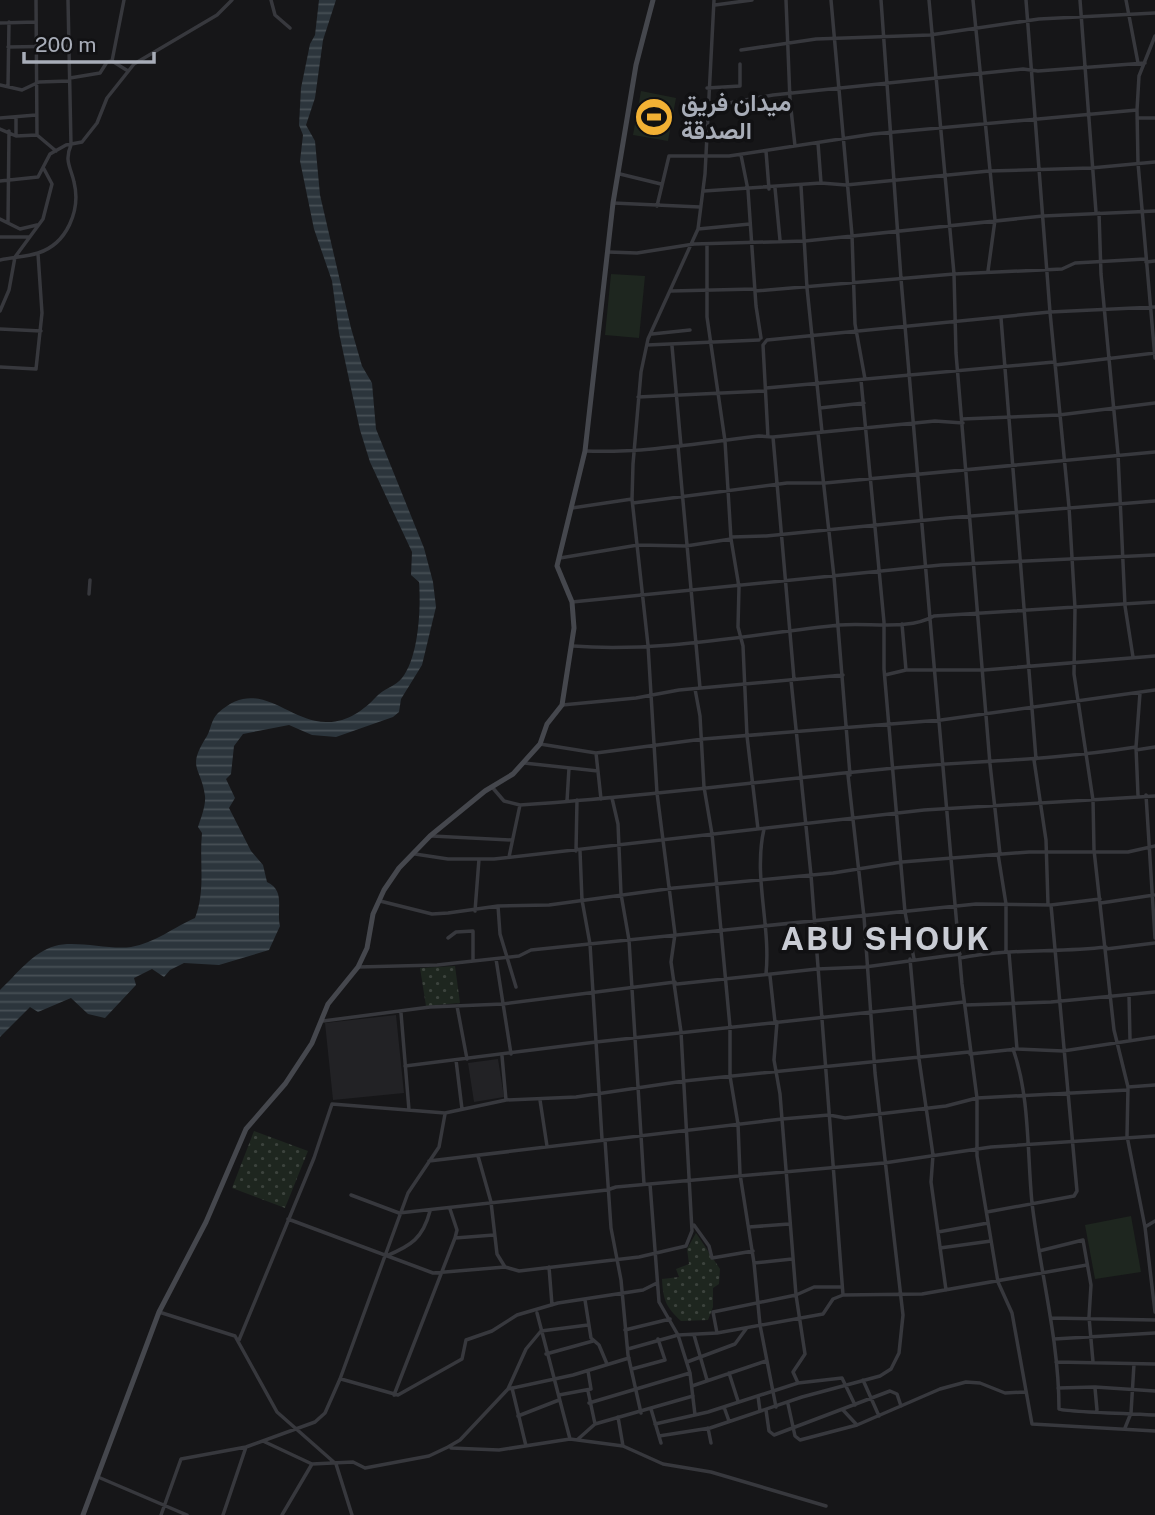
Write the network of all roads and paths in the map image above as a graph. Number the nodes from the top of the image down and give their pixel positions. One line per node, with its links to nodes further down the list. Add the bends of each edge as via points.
1 (36, 0): 22 (street)
2 (68, 0): 31 (street)
3 (124, 0): 35 (street)
4 (232, 0): 41 (street, via 217,15 151,51)
5 (271, 0): 24 (street, via 275,15)
6 (653, 0): 82 (street, via 636,65)
7 (752, 0): 16 (street)
8 (786, 0): 30 (street)
9 (831, 0): 29 (street)
10 (881, 0): 26 (street)
11 (929, 0): 27 (street)
12 (973, 0): 25 (street)
13 (1026, 0): 20 (street)
14 (1080, 0): 19 (street)
15 (1126, 0): 18 (street)
16 (714, 3): 49 (street)
17 (1155, 13): 18 (street)
18 (1129, 14): 19 (street); 36 (street)
19 (1082, 17): 20 (street); 39 (street)
20 (1028, 20): 25 (street); 40 (street)
21 (9, 22): 22 (street); 23 (street); 32 (street)
22 (36, 22): 33 (street)
23 (0, 23)
24 (290, 28)
25 (975, 29): 27 (street); 42 (street)
26 (885, 35): 27 (street); 29 (street); 45 (street)
27 (930, 35): 43 (street)
28 (1155, 36): 38 (street)
29 (834, 38): 30 (street); 50 (street)
30 (789, 43): 34 (street); 51 (street)
31 (69, 46): 33 (street); 44 (street)
32 (8, 47): 33 (street); 47 (street)
33 (37, 47): 48 (street)
34 (741, 50)
35 (112, 61): 41 (street); 44 (street, via 100,73)
36 (1138, 63): 38 (street); 39 (street)
37 (740, 64): 49 (street, via 740,86)
38 (1145, 64): 53 (street)
39 (1085, 67): 40 (street); 54 (street)
40 (1031, 69): 42 (street); 60 (street)
41 (128, 71): 70 (street, via 107,98 97,123 82,142)
42 (981, 73): 43 (street); 61 (street)
43 (935, 79): 45 (street); 62 (street)
44 (69, 80): 48 (street, via 39,82); 70 (street)
45 (889, 82): 50 (street); 65 (street)
46 (0, 85): 47 (street)
47 (8, 86): 48 (street)
48 (34, 87): 55 (street)
49 (707, 88): 52 (street)
50 (838, 89): 51 (street); 68 (street)
51 (792, 93): 52 (street); 71 (street)
52 (707, 107): 75 (street)
53 (1137, 110): 54 (street); 58 (street)
54 (1089, 115): 60 (street); 78 (street)
55 (36, 116): 57 (street); 66 (street)
56 (0, 118): 57 (street)
57 (16, 118): 67 (street)
58 (1137, 118): 59 (street); 77 (street)
59 (1155, 118)
60 (1036, 119): 61 (street); 80 (street)
61 (986, 124): 62 (street); 81 (street)
62 (939, 127): 65 (street); 83 (street)
63 (0, 130): 64 (street)
64 (9, 131): 67 (street); 85 (street)
65 (892, 133): 68 (street); 86 (street)
66 (37, 135): 67 (street); 72 (street)
67 (16, 136)
68 (842, 139): 69 (street); 89 (street)
69 (818, 143): 71 (street); 87 (street)
70 (71, 145): 72 (street); 119 (street, via 67,160 75,183 76,214 57,241)
71 (795, 146): 73 (street)
72 (55, 151): 79 (street)
73 (766, 151): 74 (street); 92 (street)
74 (741, 155): 75 (street); 93 (street)
75 (705, 157): 88 (street, via 669,156); 94 (street)
76 (1155, 162): 77 (street)
77 (1138, 163): 78 (street); 100 (street)
78 (1091, 168): 80 (street); 99 (street)
79 (44, 169): 85 (street, via 38,177); 106 (street, via 52,184)
80 (1040, 169): 81 (street); 101 (street)
81 (989, 171): 83 (street); 103 (street)
82 (620, 174): 88 (street); 95 (street)
83 (942, 176): 86 (street); 107 (street)
84 (0, 181): 85 (street)
85 (8, 181): 104 (street)
86 (894, 181): 89 (street); 109 (street)
87 (821, 183): 89 (street); 90 (street)
88 (661, 184): 96 (street)
89 (846, 185): 110 (street)
90 (801, 186): 91 (street); 114 (street)
91 (775, 188): 92 (street); 113 (street)
92 (769, 189): 93 (street)
93 (748, 190): 94 (street); 105 (street)
94 (703, 191): 97 (street)
95 (613, 203): 96 (street); 118 (street)
96 (657, 206): 97 (street)
97 (700, 207): 108 (street)
98 (1155, 211): 100 (street)
99 (1098, 213): 100 (street); 101 (street); 123 (street)
100 (1142, 213): 122 (street)
101 (1043, 216): 103 (street); 125 (street)
102 (0, 219): 104 (street)
103 (995, 220): 107 (street); 126 (street)
104 (8, 223): 106 (street, via 20,229)
105 (750, 224): 108 (street); 115 (street)
106 (38, 225): 112 (street)
107 (948, 225): 109 (street); 127 (street)
108 (698, 229): 116 (street)
109 (898, 230): 110 (street); 128 (street)
110 (852, 235): 114 (street); 129 (street)
111 (0, 237): 112 (street)
112 (29, 237): 120 (street)
113 (780, 240): 114 (street); 115 (street)
114 (805, 241): 130 (street)
115 (752, 243): 117 (street); 131 (street)
116 (694, 244): 117 (street); 118 (street, via 637,253); 132 (street)
117 (707, 245): 133 (street)
118 (608, 252): 179 (street)
119 (38, 254): 120 (street); 143 (street)
120 (15, 257): 121 (street); 136 (street)
121 (0, 260)
122 (1145, 260): 123 (street); 124 (street); 134 (street)
123 (1100, 261): 125 (street); 135 (street)
124 (1155, 261)
125 (1046, 269): 126 (street); 137 (street)
126 (988, 271): 127 (street)
127 (954, 274): 128 (street); 139 (street)
128 (901, 279): 129 (street); 140 (street)
129 (852, 282): 130 (street); 144 (street)
130 (807, 288): 131 (street); 146 (street)
131 (755, 290): 133 (street); 147 (street)
132 (671, 291): 133 (street); 145 (street)
133 (705, 292): 149 (street)
134 (1153, 307): 135 (street); 152 (street)
135 (1106, 309): 137 (street); 153 (street)
136 (0, 311)
137 (1050, 312): 138 (street); 154 (street)
138 (1000, 318): 139 (street); 156 (street)
139 (956, 323): 140 (street); 157 (street)
140 (906, 328): 144 (street); 158 (street)
141 (0, 330): 143 (street)
142 (690, 330): 145 (street)
143 (41, 331): 155 (street, via 36,369)
144 (856, 333): 146 (street); 159 (street)
145 (652, 334): 150 (street)
146 (812, 334): 148 (street); 160 (street)
147 (760, 339): 148 (street); 149 (street)
148 (765, 343): 161 (street)
149 (710, 344): 151 (street); 162 (street)
150 (647, 345): 151 (street); 163 (street)
151 (672, 345): 164 (street)
152 (1155, 355): 153 (street)
153 (1108, 359): 154 (street); 168 (street)
154 (1055, 363): 156 (street); 169 (street)
155 (0, 367)
156 (1005, 369): 157 (street); 170 (street)
157 (958, 372): 158 (street); 171 (street)
158 (911, 373): 159 (street); 172 (street)
159 (863, 379): 160 (street); 165 (street)
160 (817, 385): 161 (street); 167 (street)
161 (766, 390): 162 (street); 175 (street)
162 (718, 394): 164 (street); 177 (street)
163 (638, 397): 164 (street); 180 (street)
164 (674, 397): 178 (street)
165 (864, 403): 167 (street); 173 (street)
166 (1155, 404): 168 (street)
167 (820, 408): 174 (street)
168 (1112, 411): 169 (street); 182 (street)
169 (1059, 415): 170 (street); 183 (street)
170 (1007, 417): 171 (street); 184 (street)
171 (963, 421): 172 (street); 185 (street)
172 (913, 424): 173 (street); 186 (street)
173 (864, 429): 174 (street); 187 (street)
174 (820, 432): 176 (street); 188 (street)
175 (768, 437): 176 (street); 177 (street)
176 (773, 437): 189 (street)
177 (725, 441): 178 (street); 190 (street)
178 (680, 446): 180 (street); 191 (street)
179 (585, 451): 180 (street); 196 (street)
180 (634, 452): 192 (street)
181 (1155, 452): 182 (street)
182 (1118, 454): 183 (street); 194 (street)
183 (1064, 459): 184 (street); 195 (street)
184 (1011, 463): 185 (street); 197 (street)
185 (967, 468): 186 (street); 198 (street)
186 (918, 473): 187 (street); 199 (street)
187 (870, 478): 188 (street); 200 (street)
188 (825, 483): 189 (street); 201 (street)
189 (778, 485): 190 (street); 202 (street)
190 (727, 490): 191 (street); 203 (street)
191 (682, 495): 192 (street); 205 (street)
192 (633, 501): 196 (street); 204 (street)
193 (1155, 501): 194 (street)
194 (1119, 503): 195 (street); 207 (street)
195 (1069, 507): 197 (street); 209 (street)
196 (572, 508): 208 (street)
197 (1016, 512): 198 (street); 211 (street)
198 (971, 517): 199 (street); 210 (street)
199 (922, 521): 200 (street); 212 (street)
200 (874, 525): 201 (street); 213 (street)
201 (827, 530): 202 (street); 214 (street)
202 (781, 533): 203 (street); 216 (street)
203 (732, 538): 205 (street); 217 (street)
204 (638, 545): 205 (street); 208 (street); 220 (street)
205 (686, 546): 218 (street)
206 (1155, 555): 207 (street)
207 (1124, 556): 209 (street); 223 (street)
208 (559, 559): 221 (street, via 557,571)
209 (1071, 560): 211 (street); 224 (street)
210 (974, 563): 211 (street); 212 (street); 226 (street)
211 (1020, 564): 225 (street)
212 (926, 569): 213 (street); 227 (street)
213 (878, 573): 214 (street); 228 (street)
214 (834, 577): 216 (street); 230 (street)
215 (90, 580): 219 (street)
216 (784, 582): 217 (street); 231 (street)
217 (739, 587): 218 (street); 232 (street)
218 (690, 592): 220 (street); 233 (street)
219 (89, 594)
220 (643, 596): 221 (street); 234 (street)
221 (572, 602): 235 (street)
222 (1155, 602): 223 (street)
223 (1125, 606): 224 (street); 237 (street)
224 (1075, 608): 225 (street); 238 (street)
225 (1026, 613): 226 (street); 239 (street)
226 (980, 614): 227 (street); 241 (street)
227 (930, 619): 229 (street); 242 (street)
228 (884, 622): 229 (street); 230 (street); 244 (street)
229 (902, 624): 240 (street)
230 (837, 625): 231 (street); 243 (street)
231 (789, 631): 232 (street); 245 (street)
232 (741, 637): 233 (street); 246 (street)
233 (694, 642): 234 (street); 247 (street)
234 (648, 645): 235 (street); 250 (street)
235 (573, 646): 252 (street)
236 (1155, 656): 237 (street)
237 (1133, 657): 238 (street)
238 (1075, 662): 239 (street); 251 (street)
239 (1028, 666): 241 (street); 253 (street)
240 (906, 670): 242 (street); 244 (street)
241 (984, 670): 242 (street); 254 (street)
242 (935, 671): 255 (street)
243 (843, 675): 245 (street); 257 (street)
244 (885, 675): 256 (street)
245 (792, 679): 246 (street); 258 (street)
246 (743, 685): 247 (street); 259 (street)
247 (697, 688): 250 (street); 260 (street)
248 (1155, 690): 249 (street)
249 (1140, 692): 251 (street); 264 (street)
250 (650, 695): 252 (street); 262 (street)
251 (1079, 701): 253 (street); 266 (street)
252 (562, 705): 261 (street, via 547,724)
253 (1032, 708): 254 (street); 267 (street)
254 (988, 712): 255 (street); 269 (street)
255 (941, 720): 256 (street); 270 (street)
256 (891, 723): 257 (street); 272 (street)
257 (846, 729): 258 (street); 274 (street)
258 (797, 732): 259 (street); 275 (street)
259 (747, 736): 260 (street); 276 (street)
260 (703, 739): 262 (street); 278 (street)
261 (540, 744): 265 (street); 268 (street)
262 (653, 744): 265 (street); 279 (street)
263 (1155, 747): 264 (street)
264 (1136, 748): 266 (street); 280 (street)
265 (596, 753): 273 (street)
266 (1088, 755): 267 (street); 287 (street)
267 (1035, 759): 269 (street); 288 (street)
268 (522, 763): 271 (street); 277 (street)
269 (990, 764): 270 (street); 290 (street)
270 (944, 766): 272 (street); 291 (street)
271 (569, 767): 273 (street); 285 (street)
272 (894, 768): 274 (street); 292 (street)
273 (598, 771): 284 (street)
274 (849, 775): 275 (street); 293 (street)
275 (802, 780): 276 (street); 294 (street)
276 (752, 784): 278 (street); 295 (street)
277 (492, 787): 289 (street, via 504,801); 298 (street)
278 (704, 787): 279 (street); 297 (street)
279 (657, 793): 283 (street); 300 (street)
280 (1138, 795): 281 (street); 287 (street)
281 (1146, 795): 282 (street); 302 (street)
282 (1155, 796)
283 (612, 798): 284 (street); 301 (street)
284 (601, 799): 286 (street)
285 (567, 800): 286 (street); 289 (street)
286 (577, 800): 304 (street)
287 (1093, 800): 288 (street); 303 (street)
288 (1041, 804): 290 (street); 305 (street)
289 (520, 806): 299 (street)
290 (997, 807): 291 (street); 307 (street)
291 (947, 809): 292 (street); 310 (street)
292 (899, 814): 293 (street); 311 (street)
293 (854, 819): 294 (street); 312 (street)
294 (805, 825): 296 (street); 313 (street)
295 (758, 829): 296 (street); 297 (street)
296 (764, 829): 314 (street)
297 (712, 834): 300 (street); 315 (street)
298 (430, 836): 299 (street); 306 (street)
299 (511, 840): 308 (street)
300 (664, 842): 301 (street); 316 (street)
301 (618, 845): 304 (street); 317 (street)
302 (1153, 846): 303 (street, via 1116,853); 318 (street)
303 (1094, 850): 305 (street); 321 (street)
304 (578, 851): 308 (street); 319 (street)
305 (1046, 851): 307 (street); 323 (street)
306 (415, 854): 309 (street); 320 (street, via 399,867)
307 (999, 854): 310 (street); 322 (street)
308 (509, 857): 309 (street)
309 (479, 859): 326 (street)
310 (951, 859): 311 (street); 325 (street)
311 (902, 862): 312 (street); 327 (street)
312 (858, 870): 313 (street); 328 (street)
313 (811, 875): 314 (street); 329 (street)
314 (761, 880): 315 (street); 330 (street)
315 (716, 884): 316 (street); 331 (street)
316 (667, 890): 317 (street); 332 (street)
317 (621, 894): 319 (street); 335 (street)
318 (1154, 895): 321 (street); 334 (street)
319 (582, 900): 324 (street); 337 (street)
320 (380, 901): 326 (street, via 432,914); 346 (street)
321 (1101, 901): 323 (street); 338 (street)
322 (1006, 904): 323 (street); 325 (street); 340 (street)
323 (1049, 904): 339 (street)
324 (498, 906): 326 (street); 342 (street)
325 (956, 907): 327 (street); 341 (street)
326 (474, 911)
327 (905, 912): 328 (street); 344 (street)
328 (864, 917): 329 (street); 347 (street)
329 (814, 922): 330 (street); 348 (street)
330 (766, 927): 331 (street); 349 (street)
331 (719, 932): 332 (street); 350 (street)
332 (675, 934): 335 (street); 351 (street, via 670,950)
333 (448, 937): 345 (street, via 473,932)
334 (1155, 938)
335 (629, 940): 337 (street); 353 (street)
336 (1155, 943): 338 (street)
337 (590, 944): 342 (street); 355 (street)
338 (1106, 948): 339 (street); 357 (street)
339 (1053, 951): 340 (street); 358 (street)
340 (1007, 952): 341 (street); 359 (street)
341 (960, 956): 344 (street); 360 (street)
342 (507, 957): 343 (street); 352 (street)
343 (496, 959): 345 (street); 361 (street)
344 (912, 959): 347 (street); 363 (street)
345 (472, 961): 346 (street)
346 (358, 967): 367 (street, via 328,1004)
347 (865, 967): 348 (street); 365 (street)
348 (817, 969): 349 (street); 366 (street)
349 (768, 975): 350 (street); 368 (street)
350 (725, 979): 351 (street); 369 (street)
351 (675, 983): 353 (street); 370 (street)
352 (516, 988)
353 (630, 988): 355 (street); 371 (street)
354 (1155, 992): 356 (street)
355 (591, 993): 361 (street); 374 (street)
356 (1129, 995): 357 (street); 373 (street)
357 (1110, 997): 358 (street); 375 (street)
358 (1059, 1001): 359 (street); 377 (street)
359 (1014, 1002): 360 (street); 376 (street)
360 (964, 1003): 363 (street); 378 (street)
361 (503, 1004): 362 (street); 379 (street)
362 (457, 1006): 364 (street); 381 (street)
363 (917, 1009): 365 (street); 382 (street)
364 (401, 1013): 367 (street); 385 (street)
365 (871, 1013): 366 (street); 384 (street)
366 (822, 1019): 368 (street); 386 (street)
367 (321, 1021): 469 (street, via 313,1043 285,1084 246,1129 206,1222)
368 (776, 1022): 369 (street); 387 (street)
369 (730, 1027): 370 (street); 388 (street)
370 (681, 1032): 371 (street); 389 (street)
371 (635, 1037): 374 (street); 391 (street)
372 (1155, 1037): 373 (street)
373 (1130, 1039): 375 (street)
374 (596, 1042): 379 (street); 394 (street)
375 (1117, 1042): 377 (street); 392 (street)
376 (1015, 1049): 377 (street); 378 (street); 395 (street)
377 (1063, 1052): 393 (street)
378 (970, 1053): 382 (street); 396 (street)
379 (511, 1054): 380 (street)
380 (502, 1056): 381 (street); 397 (street)
381 (467, 1059): 383 (street)
382 (919, 1059): 384 (street); 399 (street)
383 (456, 1060): 385 (street); 400 (street)
384 (874, 1062): 386 (street); 402 (street)
385 (405, 1066): 401 (street)
386 (827, 1067): 387 (street); 404 (street)
387 (776, 1071): 388 (street); 405 (street)
388 (730, 1076): 389 (street); 406 (street)
389 (684, 1081): 391 (street); 407 (street)
390 (1155, 1085): 392 (street)
391 (639, 1088): 394 (street); 408 (street)
392 (1128, 1088): 393 (street); 409 (street)
393 (1069, 1092): 395 (street); 412 (street)
394 (598, 1093): 398 (street); 411 (street)
395 (1023, 1094): 396 (street); 413 (street)
396 (977, 1098): 399 (street); 415 (street)
397 (506, 1100): 398 (street); 400 (street)
398 (540, 1100): 414 (street)
399 (926, 1107): 402 (street); 416 (street)
400 (462, 1109): 403 (street)
401 (409, 1110): 403 (street); 433 (street, via 332,1104)
402 (880, 1112): 404 (street, via 845,1118); 419 (street)
403 (445, 1113): 418 (street, via 442,1140)
404 (829, 1115): 405 (street); 420 (street)
405 (782, 1119): 406 (street); 421 (street)
406 (738, 1124): 407 (street); 422 (street)
407 (689, 1131): 408 (street); 423 (street)
408 (641, 1135): 411 (street); 424 (street)
409 (1127, 1136): 410 (street); 412 (street); 439 (street)
410 (1155, 1136)
411 (603, 1140): 414 (street); 425 (street)
412 (1074, 1142): 413 (street); 428 (street, via 1076,1195)
413 (1027, 1144): 415 (street); 428 (street)
414 (547, 1147): 417 (street)
415 (977, 1149): 416 (street); 431 (street)
416 (933, 1155): 419 (street); 440 (street, via 931,1182)
417 (478, 1156): 418 (street); 427 (street)
418 (429, 1161): 432 (street)
419 (884, 1163): 420 (street); 462 (street)
420 (834, 1166): 421 (street); 460 (street)
421 (784, 1171): 422 (street); 437 (street)
422 (740, 1174): 423 (street); 438 (street)
423 (691, 1180): 424 (street); 436 (street)
424 (647, 1184): 425 (street); 445 (street)
425 (607, 1191): 427 (street); 449 (street)
426 (351, 1195): 432 (street)
427 (491, 1202): 429 (street); 441 (street)
428 (1032, 1204): 431 (street); 447 (street)
429 (450, 1209): 430 (street); 442 (street)
430 (430, 1211): 432 (street); 448 (street, via 419,1239)
431 (986, 1212): 435 (street)
432 (399, 1213): 448 (street)
433 (288, 1219): 448 (street); 489 (street)
434 (1155, 1221): 439 (street)
435 (988, 1223): 440 (street); 443 (street)
436 (693, 1224): 445 (street, via 686,1246); 446 (street, via 712,1258)
437 (789, 1224): 438 (street); 450 (street)
438 (749, 1227): 446 (street)
439 (1145, 1227): 459 (street)
440 (938, 1233): 444 (street)
441 (494, 1235): 442 (street); 454 (street)
442 (455, 1238): 455 (street)
443 (991, 1241): 444 (street); 457 (street)
444 (940, 1248): 461 (street)
445 (656, 1251): 449 (street); 458 (street)
446 (752, 1251): 451 (street)
447 (1039, 1251): 452 (street, via 1083,1240); 456 (street)
448 (384, 1257): 455 (street); 506 (street)
449 (618, 1259): 453 (street); 463 (street)
450 (792, 1259): 451 (street); 464 (street)
451 (754, 1262): 467 (street)
452 (1087, 1265): 456 (street); 472 (street)
453 (549, 1267): 454 (street); 468 (street)
454 (505, 1268): 455 (street)
455 (439, 1273): 522 (street)
456 (1041, 1274): 457 (street); 474 (street)
457 (998, 1282): 461 (street); 521 (street, via 1012,1313)
458 (657, 1283): 463 (street); 475 (street, via 659,1303)
459 (1153, 1285): 471 (street)
460 (842, 1287): 464 (street, via 814,1287); 465 (street)
461 (946, 1290): 462 (street)
462 (902, 1293): 465 (street); 509 (street, via 903,1337 898,1353 886,1374)
463 (623, 1295): 466 (street); 480 (street)
464 (796, 1295): 467 (street); 473 (street)
465 (842, 1296): 473 (street, via 823,1314)
466 (585, 1300): 468 (street); 477 (street)
467 (758, 1301): 478 (street); 482 (street, via 713,1312)
468 (552, 1305): 470 (street)
469 (159, 1312): 489 (street); 568 (street)
470 (537, 1312): 481 (street); 522 (street, via 517,1315 492,1331 470,1337 459,1361)
471 (1155, 1312)
472 (1089, 1317): 474 (street); 476 (street); 486 (street)
473 (799, 1318): 478 (street); 510 (street, via 805,1354 793,1372)
474 (1051, 1318): 488 (street)
475 (670, 1319): 480 (street); 484 (street)
476 (1155, 1320)
477 (588, 1325): 481 (street); 490 (street)
478 (760, 1325): 479 (street); 495 (street)
479 (746, 1329): 482 (street); 494 (street, via 735,1344)
480 (625, 1330): 491 (street)
481 (541, 1331): 492 (street); 514 (street, via 526,1349)
482 (717, 1333): 485 (street)
483 (1155, 1333): 486 (street)
484 (678, 1335): 485 (street); 487 (street); 496 (street)
485 (694, 1335): 494 (street)
486 (1090, 1338): 488 (street); 497 (street)
487 (658, 1339): 491 (street); 502 (street, via 665,1360)
488 (1054, 1339): 498 (street)
489 (239, 1340): 554 (street, via 277,1412)
490 (595, 1341): 492 (street); 500 (street)
491 (628, 1349): 493 (street)
492 (546, 1354): 507 (street)
493 (629, 1358): 500 (street); 502 (street)
494 (702, 1358): 496 (street); 508 (street)
495 (767, 1361): 505 (street); 517 (street)
496 (687, 1362): 504 (street)
497 (1093, 1362): 498 (street); 499 (street)
498 (1055, 1363): 515 (street)
499 (1135, 1363): 501 (street); 518 (street)
500 (607, 1364): 503 (street)
501 (1155, 1364)
502 (632, 1369): 516 (street)
503 (588, 1371): 507 (street); 519 (street)
504 (690, 1373): 512 (street); 516 (street)
505 (729, 1373): 508 (street); 528 (street)
506 (340, 1379): 522 (street); 554 (street, via 320,1419)
507 (555, 1379): 514 (street); 526 (street)
508 (707, 1380): 512 (street)
509 (863, 1380): 511 (street); 527 (street)
510 (799, 1384): 511 (street, via 842,1378); 517 (street); 525 (street)
511 (845, 1385): 525 (street); 531 (street)
512 (692, 1386): 523 (street)
513 (1095, 1387): 515 (street); 518 (street); 538 (street)
514 (510, 1388): 544 (street); 564 (street)
515 (1058, 1388): 538 (street, via 1061,1412)
516 (636, 1389): 529 (street); 540 (street)
517 (773, 1390): 524 (street); 534 (street)
518 (1132, 1390): 520 (street); 541 (street)
519 (588, 1391): 526 (street); 529 (street)
520 (1155, 1391)
521 (1026, 1392): 532 (street, via 1004,1394 966,1382); 553 (street, via 1032,1424)
522 (394, 1395)
523 (693, 1396): 535 (street); 542 (street)
524 (758, 1396): 528 (street); 539 (street)
525 (802, 1396): 530 (street)
526 (559, 1398): 544 (street); 557 (street)
527 (872, 1398): 531 (street); 532 (street, via 894,1392); 546 (street)
528 (738, 1402): 533 (street)
529 (589, 1403): 548 (street)
530 (788, 1404): 534 (street); 551 (street)
531 (855, 1405): 537 (street)
532 (901, 1405): 546 (street)
533 (724, 1407): 542 (street); 547 (street)
534 (776, 1407): 536 (street)
535 (651, 1409): 540 (street); 549 (street)
536 (766, 1410): 539 (street); 551 (street, via 771,1433)
537 (843, 1410): 550 (street); 551 (street)
538 (1097, 1410): 541 (street)
539 (760, 1411): 547 (street)
540 (640, 1413): 545 (street)
541 (1131, 1413): 543 (street); 553 (street)
542 (695, 1415): 549 (street)
543 (1155, 1415)
544 (518, 1416): 565 (street)
545 (618, 1416): 548 (street); 562 (street)
546 (879, 1416): 550 (street)
547 (729, 1421): 552 (street)
548 (595, 1424): 558 (street)
549 (655, 1424): 556 (street)
550 (857, 1424): 551 (street, via 800,1440)
551 (793, 1426)
552 (708, 1428): 556 (street); 561 (street)
553 (1125, 1428): 555 (street)
554 (295, 1430): 559 (street); 567 (street)
555 (1155, 1431)
556 (659, 1436): 560 (street)
557 (570, 1439): 558 (street); 565 (street)
558 (577, 1440): 562 (street)
559 (263, 1441): 563 (street); 566 (street)
560 (661, 1443)
561 (711, 1443)
562 (623, 1446): 570 (street, via 663,1464 711,1472)
563 (246, 1447): 569 (street, via 181,1459); 574 (street)
564 (448, 1447): 565 (street); 567 (street, via 429,1456 365,1468 353,1462)
565 (526, 1447)
566 (312, 1464): 567 (street); 575 (street)
567 (336, 1464): 576 (street)
568 (98, 1477): 569 (street); 571 (street)
569 (165, 1505): 572 (street); 573 (street)
570 (826, 1506)
571 (83, 1515)
572 (161, 1515)
573 (187, 1515)
574 (223, 1515)
575 (282, 1515)
576 (352, 1515)

